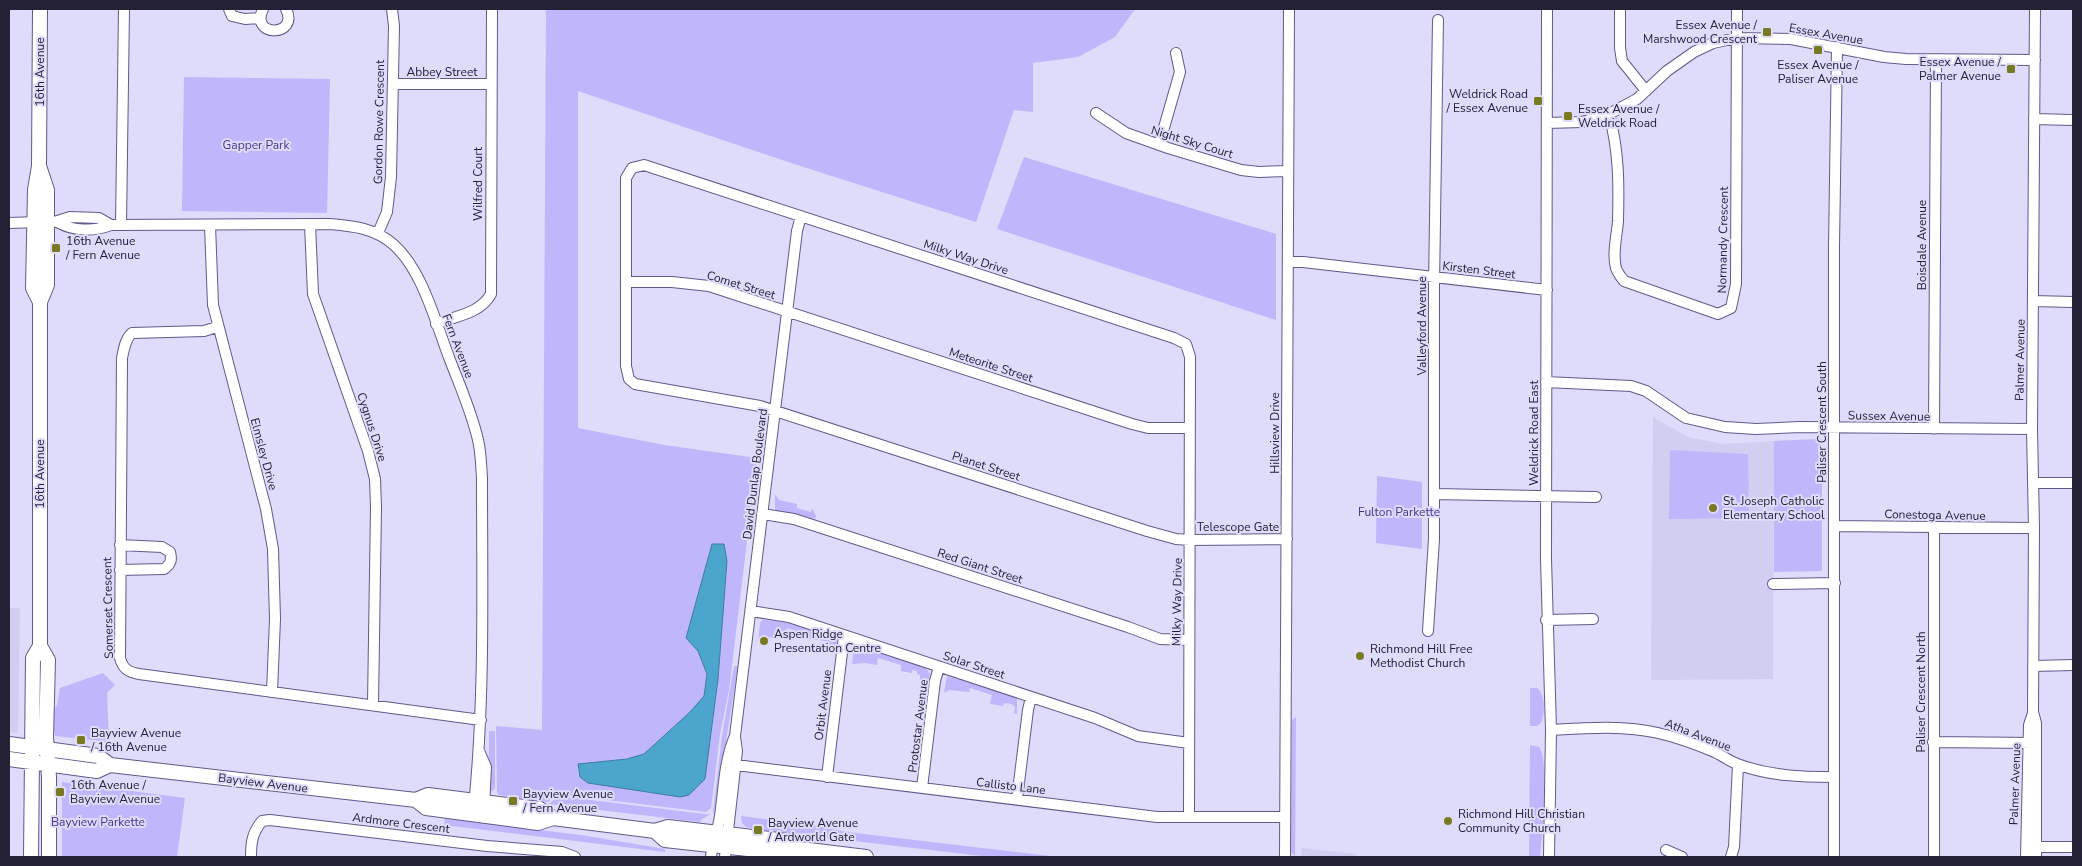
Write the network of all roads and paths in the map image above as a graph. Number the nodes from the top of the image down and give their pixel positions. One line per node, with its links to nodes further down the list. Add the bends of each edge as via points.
1 (40, 9): 30 (main road, 16th Avenue, via 39,166 47,190)
2 (124, 9): 33 (street)
3 (229, 9): 12 (street, via 232,16 238,18)
4 (286, 9): 12 (street, via 288,18 285,26 272,31 264,27)
5 (392, 9): 19 (street, Gordon Rowe Crescent)
6 (492, 9): 20 (street, Wilfred Court)
7 (1289, 9): 28 (street, Hillsview Drive)
8 (1548, 9): 26 (street, Weldrick Road East)
9 (1620, 9): 21 (street, via 1622,61)
10 (1737, 9): 14 (street)
11 (2035, 9): 18 (street, Palmer Avenue)
12 (261, 14)
13 (1438, 20): 37 (street, Valleyford Avenue)
14 (1737, 38): 15 (street, Essex Avenue, via 1791,38); 21 (street, Essex Avenue, via 1713,43 1694,52); 23 (street, Normandy Crescent, via 1736,284 1731,308 1725,312 1718,314 1624,280 1619,274 1615,257 1618,168)
15 (1837, 47): 17 (street, Essex Avenue, via 1884,57); 48 (street, Paliser Crescent South)
16 (1176, 53): 27 (street, via 1180,72)
17 (1936, 60): 18 (street, Essex Avenue); 49 (street, Boisdale Avenue)
18 (2035, 60): 24 (street, Palmer Avenue)
19 (393, 84): 20 (street, Abbey Street); 35 (street, Gordon Rowe Crescent, via 389,202)
20 (491, 84): 43 (street, Wilfred Court, via 490,294 480,307)
21 (1646, 90): 23 (street, Essex Avenue, via 1637,99)
22 (1096, 113): 27 (street, Night Sky Court, via 1126,133)
23 (1609, 114): 26 (street, Essex Avenue, via 1582,122)
24 (2034, 119): 25 (street); 40 (street, Palmer Avenue)
25 (2073, 120)
26 (1547, 123): 39 (street, Weldrick Road East)
27 (1159, 145): 28 (street, Night Sky Court, via 1247,171)
28 (1288, 171): 36 (street, Hillsview Drive)
29 (801, 216): 38 (street, Milky Way Drive, via 644,165 632,168 626,178); 42 (street, David Dunlap Boulevard); 47 (street, Milky Way Drive, via 1180,340 1186,344 1190,357)
30 (46, 222): 31 (street, Fern Avenue); 33 (street, Fern Avenue, via 70,217 99,218); 72 (main road, 16th Avenue, via 47,285 40,302)
31 (9, 223)
32 (310, 224): 34 (street, Fern Avenue); 35 (street, Fern Avenue, via 356,226); 78 (street, Cygnus Drive, via 313,294 375,479)
33 (116, 225): 34 (street, Fern Avenue)
34 (210, 225): 44 (street, Elmsley Drive, via 212,305)
35 (378, 233): 43 (street, Fern Avenue, via 408,259)
36 (1288, 262): 37 (street, Kirsten Street); 61 (street, Hillsview Drive)
37 (1434, 277): 39 (street, Kirsten Street); 53 (street, Valleyford Avenue)
38 (627, 282): 42 (street, Comet Street, via 709,286); 46 (street, Milky Way Drive, via 626,366 629,379 636,384)
39 (1547, 290): 45 (street, Weldrick Road East)
40 (2033, 301): 41 (street); 50 (street, Palmer Avenue)
41 (2073, 302)
42 (787, 312): 46 (street, David Dunlap Boulevard); 47 (street, Meteorite Street, via 1132,424 1148,428)
43 (436, 324): 79 (street, Fern Avenue, via 470,414 481,458)
44 (217, 327): 62 (street, Somerset Crescent, via 204,331 132,333 128,337 122,358); 76 (street, Elmsley Drive, via 266,509 273,549)
45 (1546, 382): 48 (street, Sussex Avenue, via 1631,386 1646,391 1686,418 1725,427); 54 (street, Weldrick Road East)
46 (775, 411): 56 (street, David Dunlap Boulevard); 60 (street, Planet Street, via 1147,532)
47 (1189, 428): 60 (street, Milky Way Drive)
48 (1835, 428): 49 (street, Sussex Avenue); 57 (street, Paliser Crescent South)
49 (1934, 429): 50 (street, Sussex Avenue)
50 (2032, 429): 51 (street, Palmer Avenue)
51 (2034, 483): 52 (street); 59 (street, Palmer Avenue)
52 (2073, 483)
53 (1434, 494): 54 (street); 69 (street, Valleyford Avenue)
54 (1546, 497): 55 (street); 68 (street, Weldrick Road East)
55 (1596, 497)
56 (762, 514): 66 (street, David Dunlap Boulevard); 71 (street, Red Giant Street, via 794,518 1154,638)
57 (1835, 526): 58 (street, Conestoga Avenue); 64 (street, Paliser Crescent South)
58 (1934, 527): 59 (street, Conestoga Avenue); 83 (street, Paliser Crescent North)
59 (2034, 528): 74 (street, Palmer Avenue)
60 (1190, 540): 61 (street, Telescope Gate); 71 (street, Milky Way Drive)
61 (1287, 540): 100 (street, Hillsview Drive)
62 (120, 545): 63 (street, Somerset Crescent); 63 (street, via 162,547 170,552 172,558 164,569)
63 (120, 570): 76 (street, Somerset Crescent, via 120,658 130,672)
64 (1835, 583): 65 (street); 95 (street, Paliser Crescent South)
65 (1773, 584)
66 (751, 611): 70 (street, Solar Street, via 789,617); 81 (street, David Dunlap Boulevard)
67 (1593, 619): 68 (street)
68 (1546, 620): 80 (street, Weldrick Road East)
69 (1428, 631)
70 (844, 636): 75 (street, Solar Street); 94 (street, Orbit Avenue)
71 (1189, 640): 82 (street, Milky Way Drive)
72 (40, 646): 86 (main road, 16th Avenue, via 33,658); 87 (main road, 16th Avenue, via 48,660)
73 (2073, 665): 74 (street)
74 (2033, 666): 84 (street, Palmer Avenue, via 2033,712 2029,725)
75 (939, 667): 77 (street, Solar Street); 96 (street, Protostar Avenue)
76 (272, 692): 78 (street, Somerset Crescent)
77 (1031, 697): 82 (street, Solar Street, via 1138,736); 97 (street)
78 (373, 704): 79 (street, Somerset Crescent)
79 (481, 720): 98 (street, Fern Avenue, via 480,753 486,768)
80 (1551, 730): 93 (street, Atha Avenue, via 1620,728 1659,733 1714,752); 111 (street, Weldrick Road East)
81 (735, 736): 92 (street, David Dunlap Boulevard); 101 (street, David Dunlap Boulevard, via 728,752)
82 (1189, 742): 99 (street, Milky Way Drive)
83 (1933, 742): 84 (street); 115 (street, Paliser Crescent North)
84 (2032, 743): 104 (street, Palmer Avenue)
85 (9, 744): 86 (main road, Bayview Avenue)
86 (31, 747): 87 (main road, Bayview Avenue); 89 (main road, 16th Avenue)
87 (46, 749): 90 (main road, 16th Avenue); 91 (main road, Bayview Avenue, via 98,756)
88 (9, 760): 89 (main road, Bayview Avenue)
89 (31, 763): 90 (main road, Bayview Avenue); 105 (main road, 16th Avenue)
90 (46, 765): 91 (main road, Bayview Avenue, via 97,772); 106 (main road, 16th Avenue, via 49,777)
91 (110, 765): 98 (main road, Bayview Avenue, via 416,800 426,808)
92 (736, 765): 94 (street, Callisto Lane); 101 (street, David Dunlap Boulevard)
93 (1738, 765): 95 (street, Atha Avenue, via 1778,776); 113 (street)
94 (827, 776): 96 (street, Callisto Lane)
95 (1834, 777): 114 (street, Paliser Crescent South)
96 (922, 788): 97 (street, Callisto Lane)
97 (1018, 799): 99 (street, Callisto Lane, via 1157,817)
98 (479, 808): 101 (main road, Bayview Avenue, via 538,823 553,818 655,831 665,840)
99 (1190, 816): 100 (street, Callisto Lane)
100 (1285, 817): 110 (street, Hillsview Drive)
101 (720, 845): 109 (main road, Bayview Avenue, via 786,854 802,850)
102 (2073, 847): 104 (street)
103 (1666, 850): 112 (street)
104 (2031, 852)
105 (31, 857)
106 (49, 857)
107 (251, 857): 108 (street, Ardmore Crescent, via 255,829 262,821 270,820 562,852)
108 (575, 857)
109 (866, 857)
110 (1285, 857)
111 (1549, 857)
112 (1682, 857)
113 (1731, 857)
114 (1834, 857)
115 (1934, 857)

